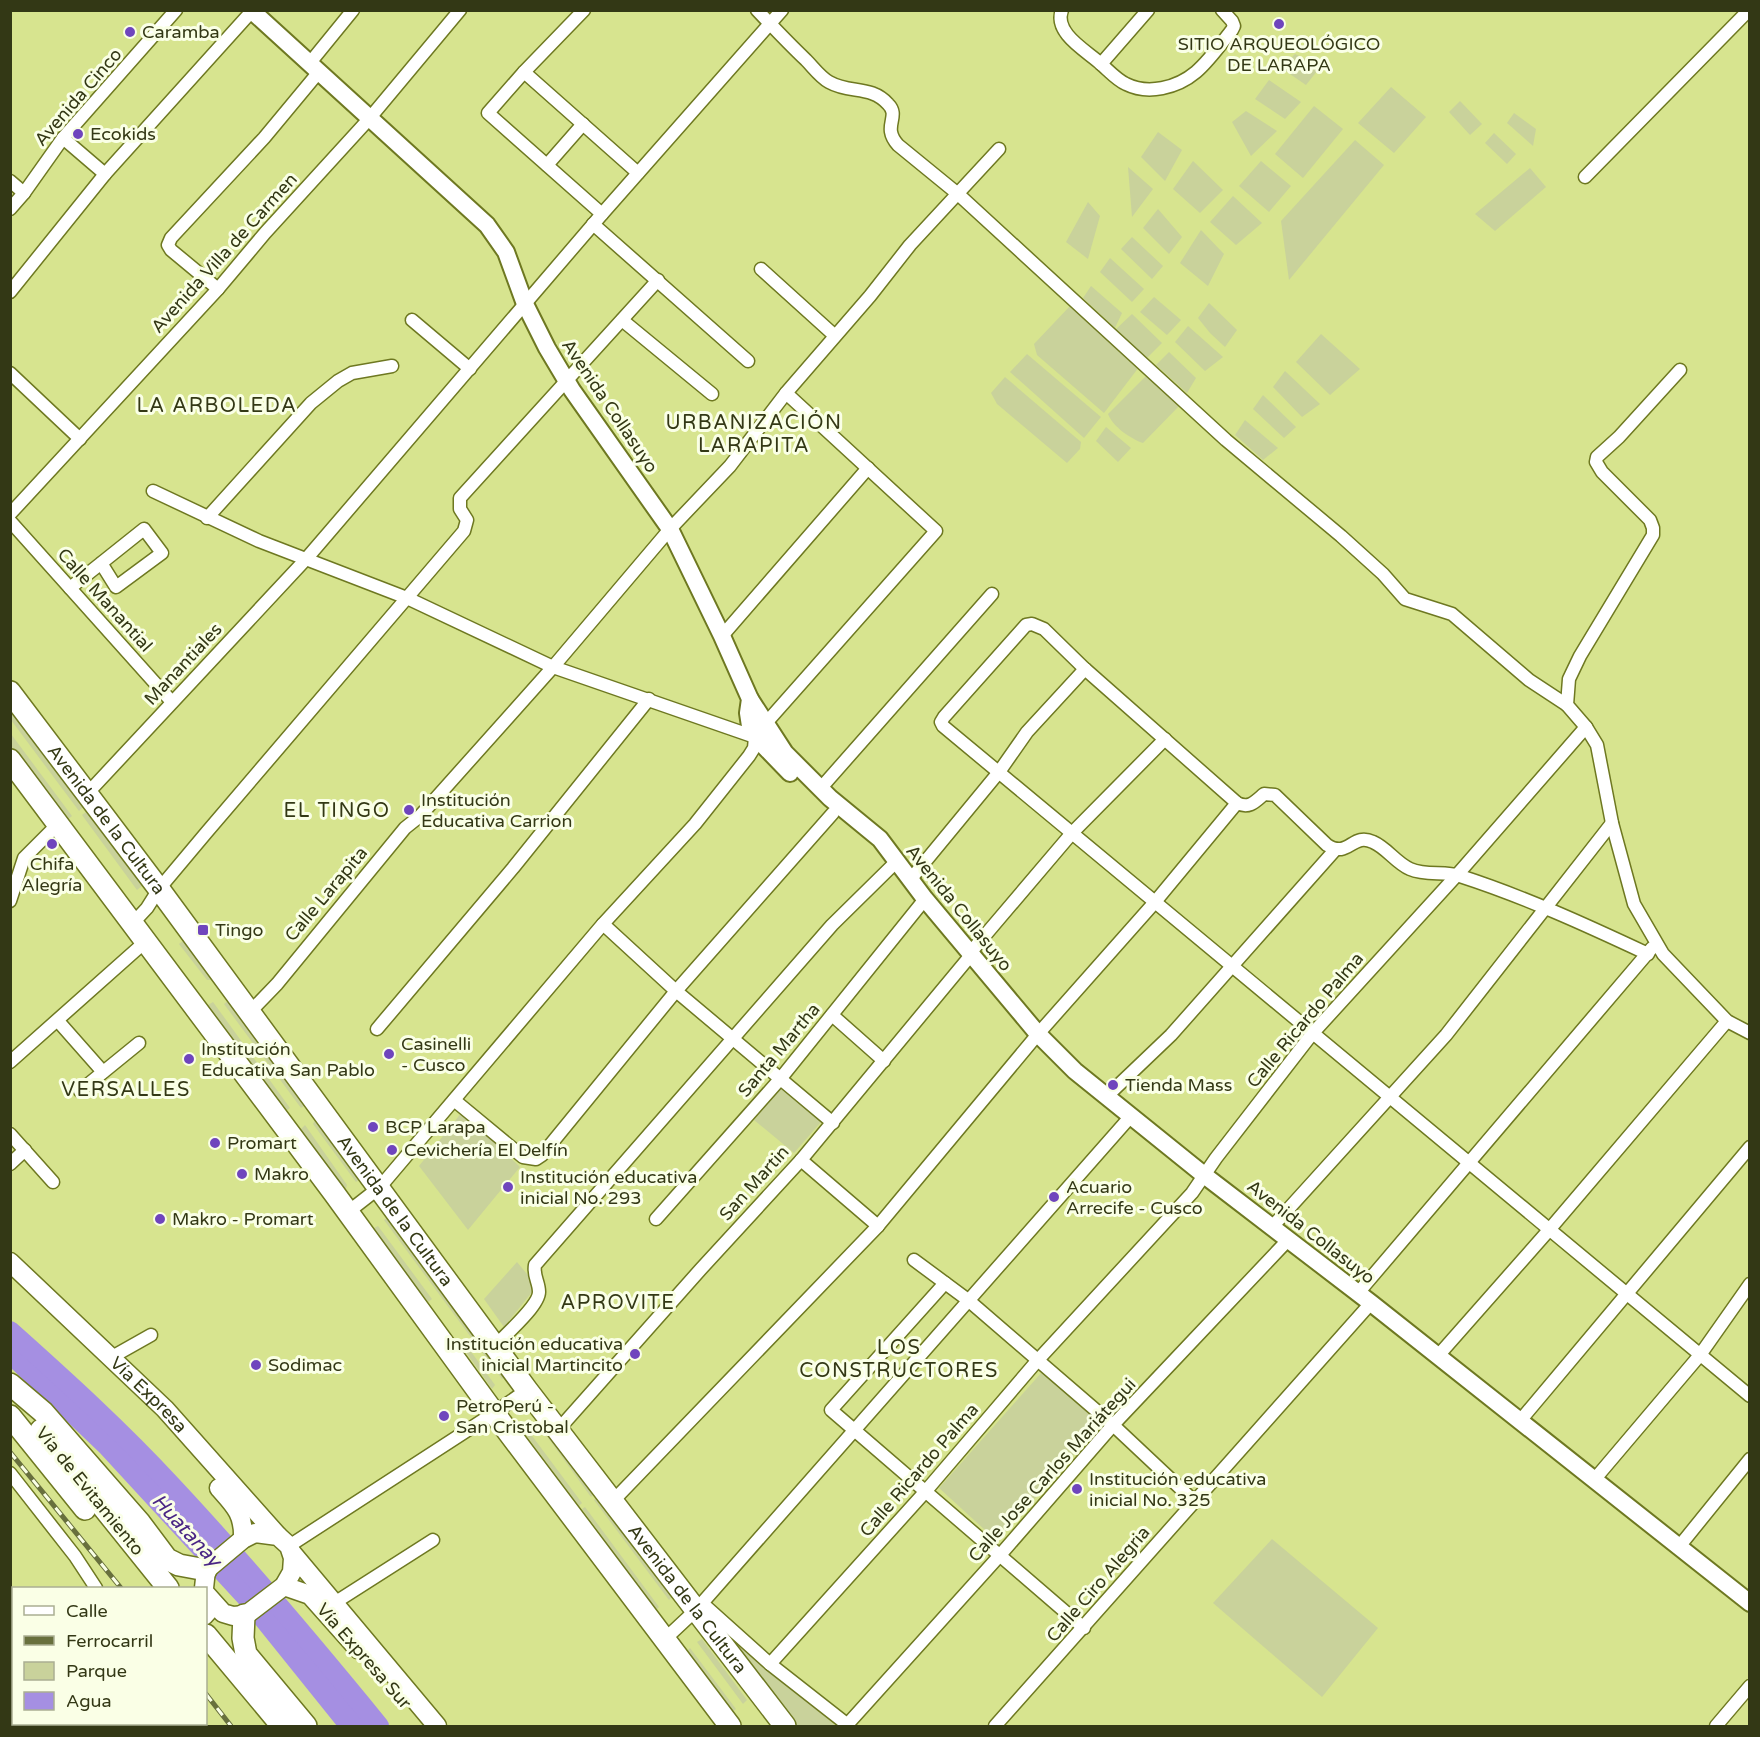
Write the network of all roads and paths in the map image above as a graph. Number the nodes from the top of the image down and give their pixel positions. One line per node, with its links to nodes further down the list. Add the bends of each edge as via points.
1 (176, 10): 18 (street, Avenida Cinco)
2 (353, 10): 14 (street)
3 (460, 10): 16 (street, Avenida Villa de Carmen)
4 (584, 10): 15 (street)
5 (757, 10): 12 (street)
6 (783, 10): 12 (street, Manantiales)
7 (1062, 10): 13 (street, via 1064,32)
8 (1148, 10): 13 (street)
9 (1222, 10): 13 (street, via 1232,21 1232,30 1196,72 1182,80 1158,90 1139,89 1125,84)
10 (1749, 10): 23 (street)
11 (251, 11): 14 (street, Avenida Collasuyo); 22 (street)
12 (770, 24): 21 (street, Manantiales); 26 (street, via 827,81 850,90 874,93 889,104 893,110 891,137)
13 (1101, 64)
14 (313, 68): 16 (street, Avenida Collasuyo); 31 (street, via 264,138 171,238 171,250)
15 (524, 72): 17 (street); 20 (street, via 488,113)
16 (369, 119): 31 (street, Avenida Villa de Carmen); 33 (street, Avenida Collasuyo, via 487,225 506,252)
17 (583, 124): 20 (street); 21 (street)
18 (63, 138): 22 (street); 25 (street, Avenida Cinco)
19 (999, 149): 26 (street, Calle Larapita)
20 (547, 165): 28 (street)
21 (638, 173): 28 (street, Manantiales)
22 (105, 174): 32 (street)
23 (1585, 177)
24 (10, 181): 25 (street)
25 (24, 193): 27 (street, Avenida Cinco)
26 (958, 194): 36 (street, Calle Larapita, via 909,245); 64 (street, via 1226,440 1383,574 1405,599 1452,614 1529,680)
27 (10, 209)
28 (598, 219): 30 (street); 33 (street, Manantiales)
29 (760, 269): 36 (street)
30 (658, 280): 35 (street); 37 (street)
31 (218, 289): 45 (street, Avenida Villa de Carmen)
32 (10, 291)
33 (525, 304): 39 (street, Manantiales); 42 (street, Avenida Collasuyo)
34 (412, 320): 39 (street)
35 (622, 320): 42 (street); 44 (street)
36 (834, 335): 43 (street, Calle Larapita)
37 (748, 361)
38 (393, 366): 49 (street, via 352,373 311,403)
39 (470, 369): 52 (street, Manantiales)
40 (1680, 370): 64 (street, via 1596,462 1650,520 1653,535 1580,656 1569,679)
41 (10, 373): 45 (street)
42 (566, 380): 51 (street, Avenida Collasuyo); 56 (street, via 460,498 460,509 467,520 464,531)
43 (786, 393): 46 (street); 51 (street, Calle Larapita, via 730,466)
44 (712, 394)
45 (80, 439): 48 (street, Avenida Villa de Carmen)
46 (868, 468): 57 (street); 66 (street, via 936,531)
47 (153, 491): 49 (street)
48 (10, 514)
49 (207, 518): 52 (street)
50 (10, 521): 54 (street, Calle Manantial)
51 (670, 529): 57 (street, Avenida Collasuyo); 58 (street, Calle Larapita)
52 (307, 558): 56 (street); 63 (street, Manantiales)
53 (101, 563): 53 (street, via 144,529 162,552 116,587); 54 (street)
54 (70, 588): 63 (street, Calle Manantial)
55 (992, 594): 72 (street)
56 (407, 598): 58 (street); 81 (street)
57 (722, 636): 62 (street, Avenida Collasuyo)
58 (553, 667): 61 (street); 94 (street, Calle Larapita, via 420,816 400,833 277,984)
59 (1085, 669): 68 (street); 70 (street, via 1027,732); 70 (street, via 1044,629 1026,625 944,717 943,726)
60 (10, 692): 71 (highway, Avenida de la Cultura)
61 (649, 699): 67 (street); 98 (street)
62 (750, 699): 66 (street, Avenida Collasuyo); 67 (street, Avenida Collasuyo, via 748,720)
63 (172, 702): 71 (street, Manantiales)
64 (1567, 705): 65 (street)
65 (1586, 727): 74 (street, via 1597,745); 79 (street, Calle Ricardo Palma)
66 (770, 730): 67 (street); 72 (street, Avenida Collasuyo)
67 (755, 737): 72 (street, Avenida Collasuyo); 87 (street, via 749,756 695,824)
68 (1165, 739): 73 (street); 76 (street, San Martin)
69 (10, 760): 75 (highway)
70 (999, 772): 76 (street); 80 (street)
71 (86, 795): 81 (highway, Avenida de la Cultura)
72 (827, 801): 78 (street, Avenida Collasuyo); 93 (street)
73 (1237, 803): 77 (street, via 1251,805 1264,794 1275,795); 84 (street)
74 (1612, 823): 85 (street); 89 (street, via 1634,904)
75 (58, 824): 83 (street, via 24,858); 86 (highway)
76 (1072, 833): 84 (street); 90 (street, San Martin)
77 (1335, 850): 79 (street, via 1366,840 1410,869); 92 (street)
78 (892, 857): 80 (street, Avenida Collasuyo); 102 (street)
79 (1457, 875): 85 (street); 101 (street, Calle Ricardo Palma)
80 (910, 880): 82 (street, Avenida Collasuyo)
81 (159, 889): 86 (street); 94 (highway, Avenida de la Cultura)
82 (925, 899): 90 (street, Avenida Collasuyo); 95 (street, Santa Martha)
83 (10, 901)
84 (1155, 902): 92 (street); 100 (street)
85 (1547, 908): 91 (street); 110 (street, via 1446,1035)
86 (133, 923): 88 (highway)
87 (603, 924): 93 (street); 111 (street)
88 (145, 942): 96 (street); 123 (highway)
89 (1656, 942): 91 (street, Calle Ciro Alegria); 97 (street)
90 (971, 954): 100 (street, Avenida Collasuyo); 104 (street, San Martin)
91 (1648, 954): 118 (street, Calle Ciro Alegria)
92 (1232, 967): 101 (street); 109 (street, via 1171,1035)
93 (675, 991): 102 (street); 111 (street, via 536,1159 523,1157)
94 (249, 1012): 122 (highway, Avenida de la Cultura)
95 (832, 1015): 104 (street); 107 (street, Santa Martha)
96 (58, 1021): 105 (street); 106 (street)
97 (1726, 1021): 99 (street); 127 (street)
98 (377, 1029)
99 (1749, 1033)
100 (1038, 1034): 109 (street, Avenida Collasuyo); 125 (street)
101 (1312, 1034): 110 (street); 120 (street, Calle Ricardo Palma)
102 (734, 1040): 107 (street); 138 (street, via 536,1265 539,1294 535,1304)
103 (139, 1043): 106 (street)
104 (884, 1061): 113 (street, San Martin)
105 (10, 1062)
106 (103, 1072): 108 (street)
107 (781, 1078): 113 (street); 124 (street, Santa Martha)
108 (80, 1091)
109 (1106, 1097): 112 (street, Avenida Collasuyo)
110 (1389, 1098): 118 (street); 126 (street)
111 (454, 1100): 122 (street)
112 (1131, 1116): 120 (street, Avenida Collasuyo); 136 (street)
113 (832, 1123): 117 (street, San Martin)
114 (10, 1134): 116 (street)
115 (1749, 1147): 134 (street)
116 (25, 1150): 119 (street); 121 (street)
117 (801, 1160): 125 (street); 152 (street, San Martin)
118 (1470, 1163): 127 (street); 135 (street, Calle Ciro Alegria)
119 (10, 1164)
120 (1204, 1175): 126 (street, Avenida Collasuyo); 142 (street, Calle Ricardo Palma, via 1192,1193)
121 (53, 1182)
122 (380, 1188): 123 (street); 138 (highway, Avenida de la Cultura)
123 (348, 1212): 147 (highway)
124 (656, 1219)
125 (878, 1226): 157 (street)
126 (1273, 1227): 128 (street, Avenida Collasuyo)
127 (1549, 1230): 134 (street); 141 (street)
128 (1287, 1240): 135 (street, Avenida Collasuyo); 150 (street, Calle Jose Carlos Mariátegui)
129 (914, 1260): 132 (street)
130 (10, 1262): 140 (main road, Vía Expresa)
131 (10, 1279): 159 (main road, Vía Expresa, via 107,1368 187,1451 238,1511 242,1519)
132 (945, 1283): 136 (street); 151 (street, via 831,1410)
133 (1749, 1284): 139 (street)
134 (1628, 1293): 139 (street); 149 (street)
135 (1364, 1298): 141 (street, Avenida Collasuyo); 158 (street, Calle Ciro Alegria)
136 (968, 1300): 142 (street); 151 (street)
137 (151, 1335): 140 (street)
138 (495, 1346): 144 (highway, Avenida de la Cultura)
139 (1700, 1355): 146 (street); 155 (street)
140 (112, 1357): 161 (main road, Vía Expresa, via 165,1409)
141 (1437, 1357): 149 (street, Avenida Collasuyo)
142 (1037, 1361): 150 (street); 156 (street, Calle Ricardo Palma)
143 (10, 1384): 164 (highway, via 43,1412 167,1559)
144 (526, 1390): 147 (street); 152 (highway, Avenida de la Cultura)
145 (10, 1394): 167 (highway, Vía de Evitamiento)
146 (1749, 1396)
147 (494, 1413): 161 (street); 175 (highway)
148 (10, 1416): 166 (highway, Vía de Evitamiento)
149 (1519, 1422): 155 (street, Avenida Collasuyo)
150 (1113, 1425): 158 (street); 163 (street, Calle Jose Carlos Mariátegui)
151 (855, 1430): 156 (street); 172 (street)
152 (558, 1431): 157 (highway, Avenida de la Cultura)
153 (1749, 1459): 162 (street)
154 (10, 1473): 165 (street)
155 (1594, 1480): 162 (street, Avenida Collasuyo)
156 (926, 1492): 163 (street); 177 (street, Calle Ricardo Palma)
157 (613, 1501): 172 (highway, Avenida de la Cultura)
158 (1195, 1502): 174 (street, Calle Ciro Alegria)
159 (241, 1540): 161 (main road, via 255,1533); 164 (main road)
160 (433, 1540): 171 (street)
161 (286, 1545): 168 (main road, via 292,1572); 171 (main road, Vía Expresa)
162 (1678, 1548): 169 (street, Avenida Collasuyo)
163 (1001, 1554): 174 (street); 186 (street, Calle Jose Carlos Mariátegui)
164 (206, 1576)
165 (95, 1587)
166 (150, 1587)
167 (167, 1587)
168 (283, 1587): 171 (main road, Vía Expresa Sur); 173 (main road)
169 (1749, 1603)
170 (209, 1606): 173 (main road, via 233,1616)
171 (330, 1606): 182 (main road, Vía Expresa Sur); 183 (main road)
172 (699, 1606): 175 (street); 177 (street); 185 (highway, Avenida de la Cultura)
173 (245, 1615): 181 (highway, via 246,1654)
174 (1084, 1628): 187 (street, Calle Ciro Alegria)
175 (665, 1640): 184 (highway)
176 (208, 1645): 179 (highway); 180 (highway)
177 (770, 1664): 186 (street)
178 (1749, 1686): 188 (street)
179 (263, 1726)
180 (282, 1726)
181 (306, 1726)
182 (423, 1726)
183 (437, 1726)
184 (730, 1726)
185 (785, 1726)
186 (848, 1726)
187 (995, 1726)
188 (1716, 1726)

